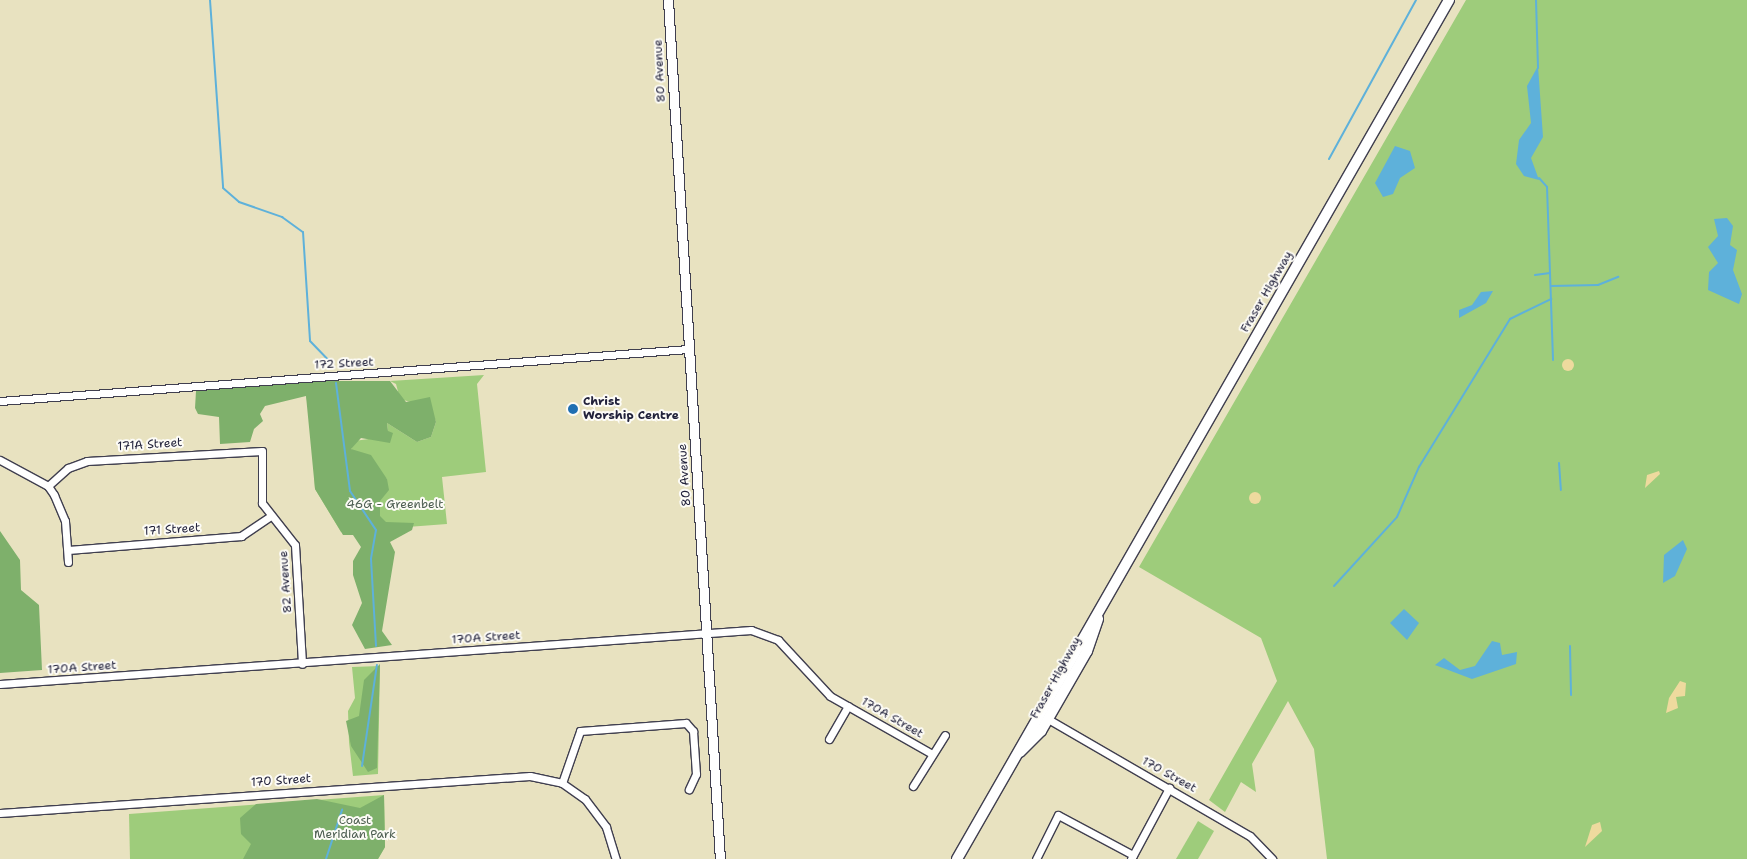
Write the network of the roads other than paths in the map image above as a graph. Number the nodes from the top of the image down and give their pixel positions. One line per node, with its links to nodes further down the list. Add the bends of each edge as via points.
1 (668, 0): 3 (main road, 80 Avenue)
2 (1449, 0): 11 (main road, Fraser Highway)
3 (689, 349): 4 (street, 172 Street); 12 (main road, 80 Avenue)
4 (0, 401)
5 (262, 451): 7 (street, 171A Street, via 87,461 68,468); 8 (street, 82 Avenue, via 260,496)
6 (0, 460): 7 (street)
7 (48, 486): 9 (street, via 64,514)
8 (271, 516): 9 (street, 171 Street, via 241,536); 14 (street, 82 Avenue, via 295,545)
9 (68, 550): 10 (street)
10 (68, 562)
11 (1106, 597): 13 (main road, Fraser Highway); 16 (main road, Fraser Highway, via 1087,651)
12 (707, 632): 14 (street, 170A Street); 17 (street, 170A Street, via 751,630 773,637 828,694); 30 (main road, 80 Avenue)
13 (1074, 652): 16 (main road, via 1076,659); 22 (main road, Fraser Highway)
14 (302, 664): 15 (street, 170A Street)
15 (0, 684)
16 (1066, 688): 18 (main road, Fraser Highway)
17 (848, 706): 20 (street); 21 (street, 170A Street)
18 (1048, 719): 22 (main road, Fraser Highway); 25 (street, 170 Street)
19 (945, 735): 21 (street)
20 (829, 739)
21 (932, 754): 24 (street)
22 (1011, 761): 31 (main road, Fraser Highway)
23 (562, 783): 26 (street, via 580,731 690,724 696,774); 27 (street, 170 Street, via 514,776); 29 (street, 170 Street, via 600,816)
24 (913, 786)
25 (1169, 788): 28 (street); 33 (street, 170 Street, via 1250,836)
26 (689, 789)
27 (0, 813)
28 (1132, 857): 32 (street, via 1058,815)
29 (616, 859)
30 (720, 859)
31 (957, 859)
32 (1036, 859)
33 (1272, 859)

